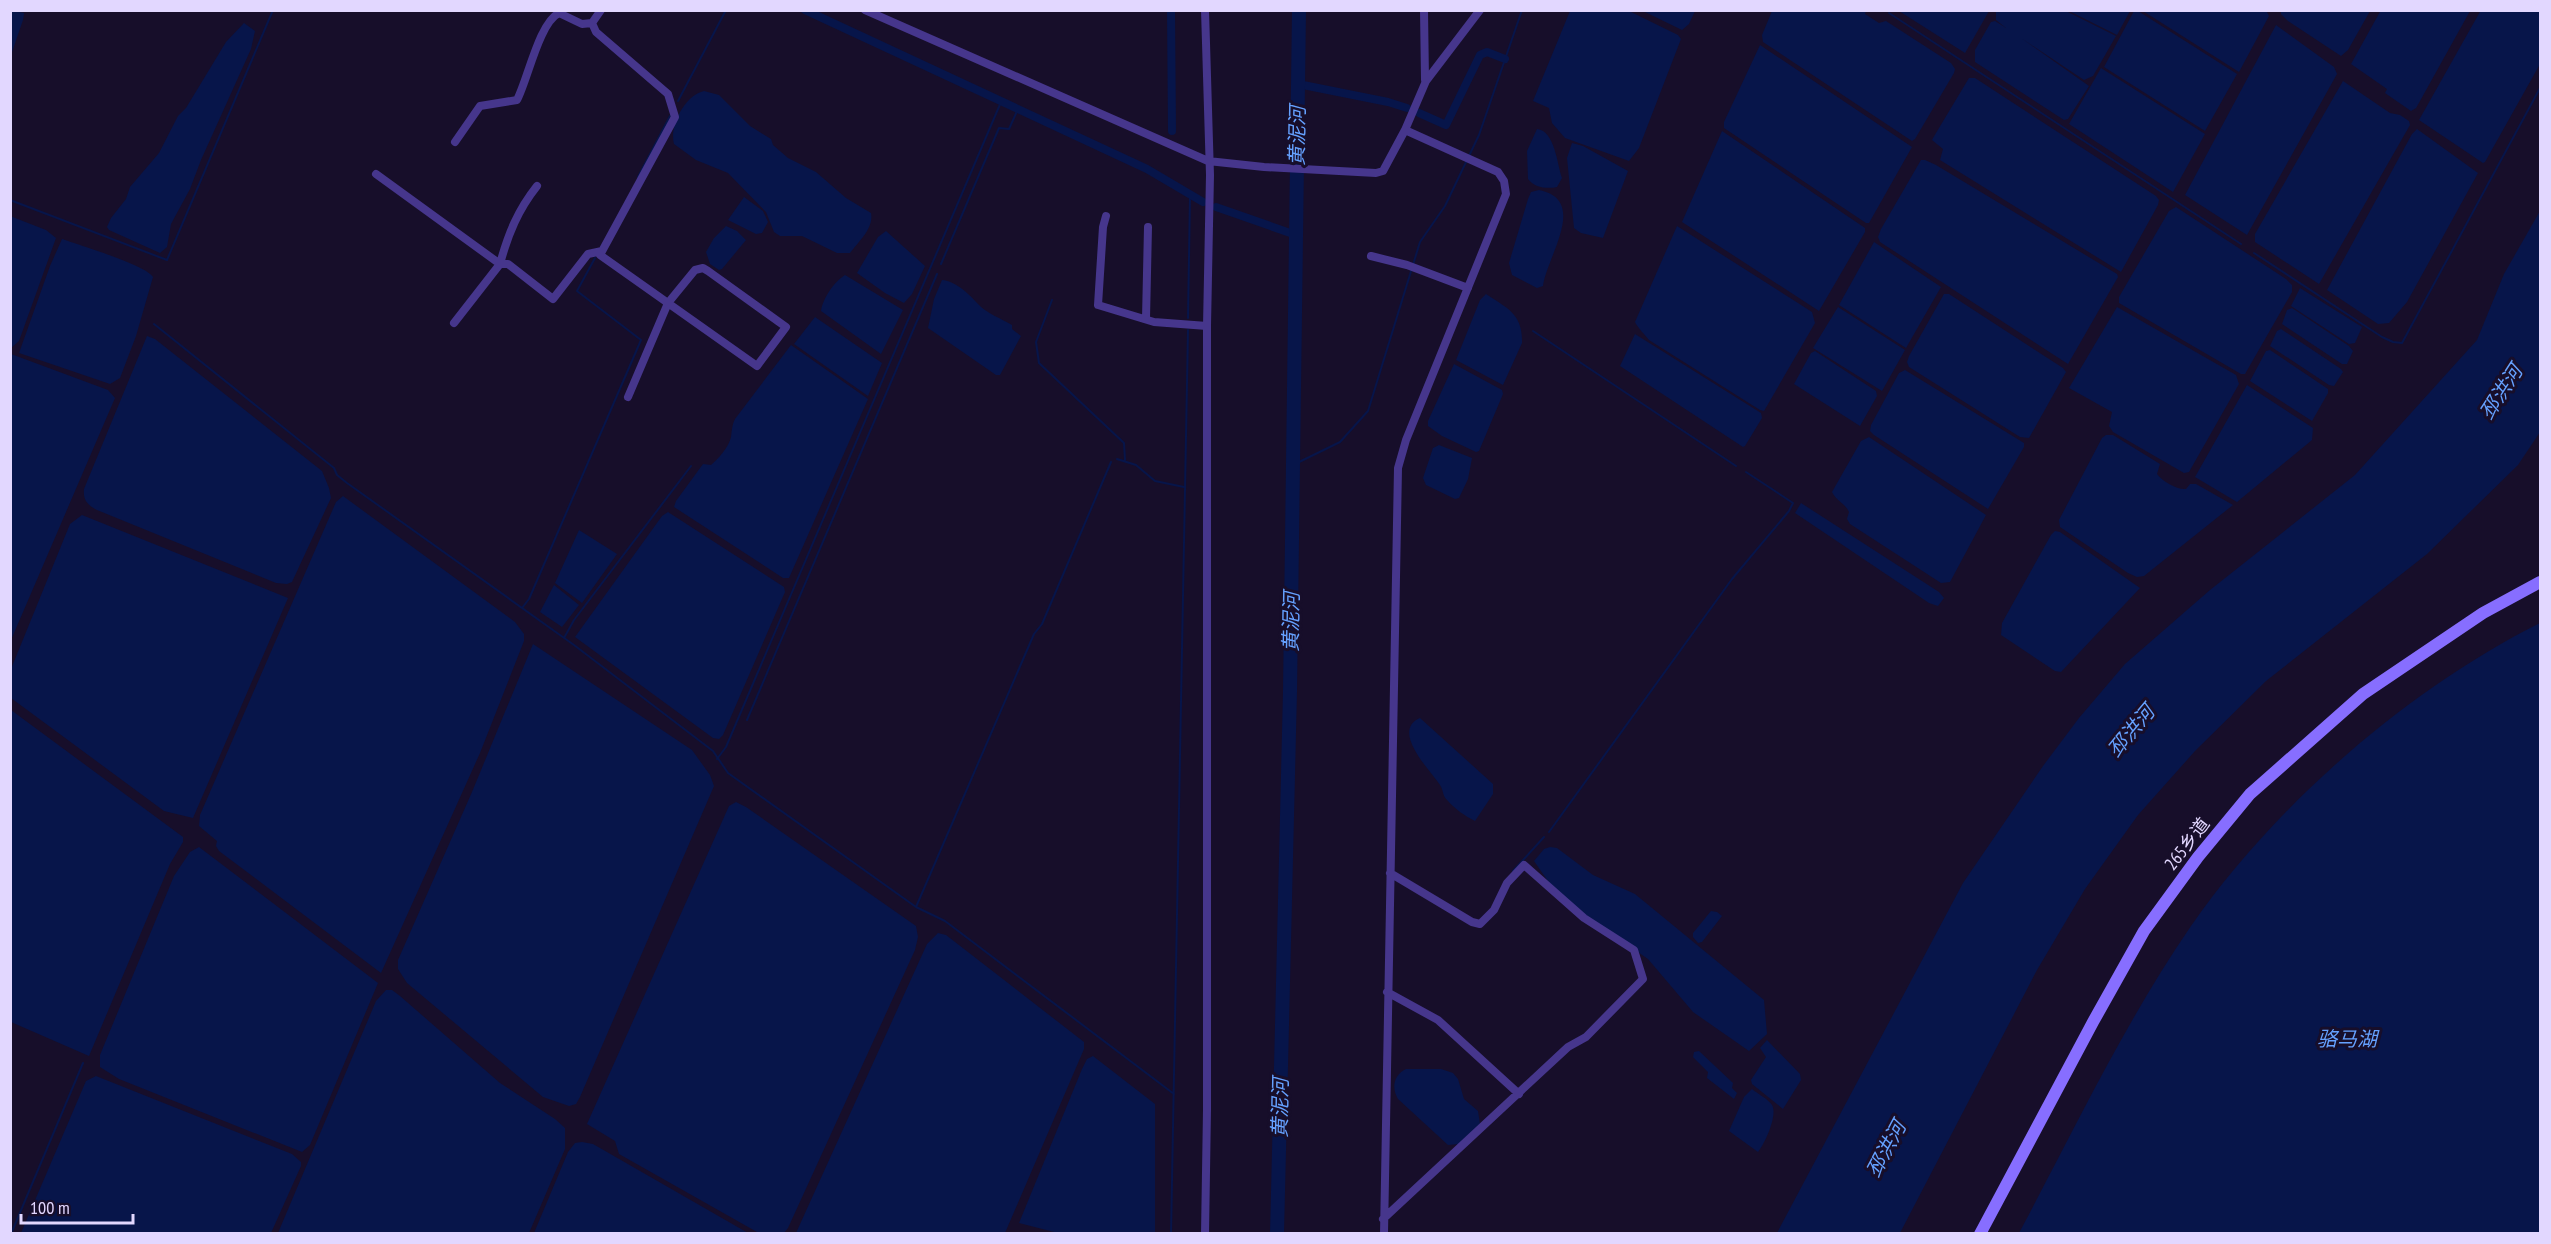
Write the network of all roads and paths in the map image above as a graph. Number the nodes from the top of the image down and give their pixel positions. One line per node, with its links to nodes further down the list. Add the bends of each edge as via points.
1 (601, 10): 6 (street)
2 (865, 10): 10 (street)
3 (1205, 10): 10 (street)
4 (1424, 10): 7 (street)
5 (1480, 10): 7 (street)
6 (592, 23): 9 (street, via 582,24 559,13 552,17 517,100 480,106); 15 (street, via 597,32 668,94 675,117)
7 (1425, 81): 8 (street)
8 (1405, 130): 10 (street, via 1383,171 1377,173); 18 (street, via 1487,166 1504,181 1506,194)
9 (455, 142)
10 (1208, 161): 22 (street)
11 (376, 174): 17 (street)
12 (537, 186): 17 (street, via 514,220)
13 (1106, 216): 20 (street, via 1098,305)
14 (1148, 227): 20 (street)
15 (602, 252): 17 (street, via 588,255 553,299 508,264); 19 (street, via 600,255)
16 (1371, 256): 18 (street, via 1420,269)
17 (500, 264): 21 (street)
18 (1468, 288): 25 (street, via 1398,468)
19 (668, 303): 19 (street, via 757,366 786,327 703,268 695,270); 23 (street)
20 (1146, 319): 22 (street)
21 (454, 323)
22 (1207, 326): 29 (street)
23 (628, 397)
24 (2541, 582): 31 (street, 265乡道, via 2482,613 2363,694 2250,794 2144,931)
25 (1390, 873): 26 (street); 27 (street, via 1480,924 1524,865 1584,918 1634,950 1643,978 1586,1037 1568,1047)
26 (1388, 992): 27 (street, via 1438,1020); 28 (street)
27 (1519, 1094): 28 (street)
28 (1383, 1219): 30 (street)
29 (1205, 1233)
30 (1384, 1233)
31 (1980, 1233)

